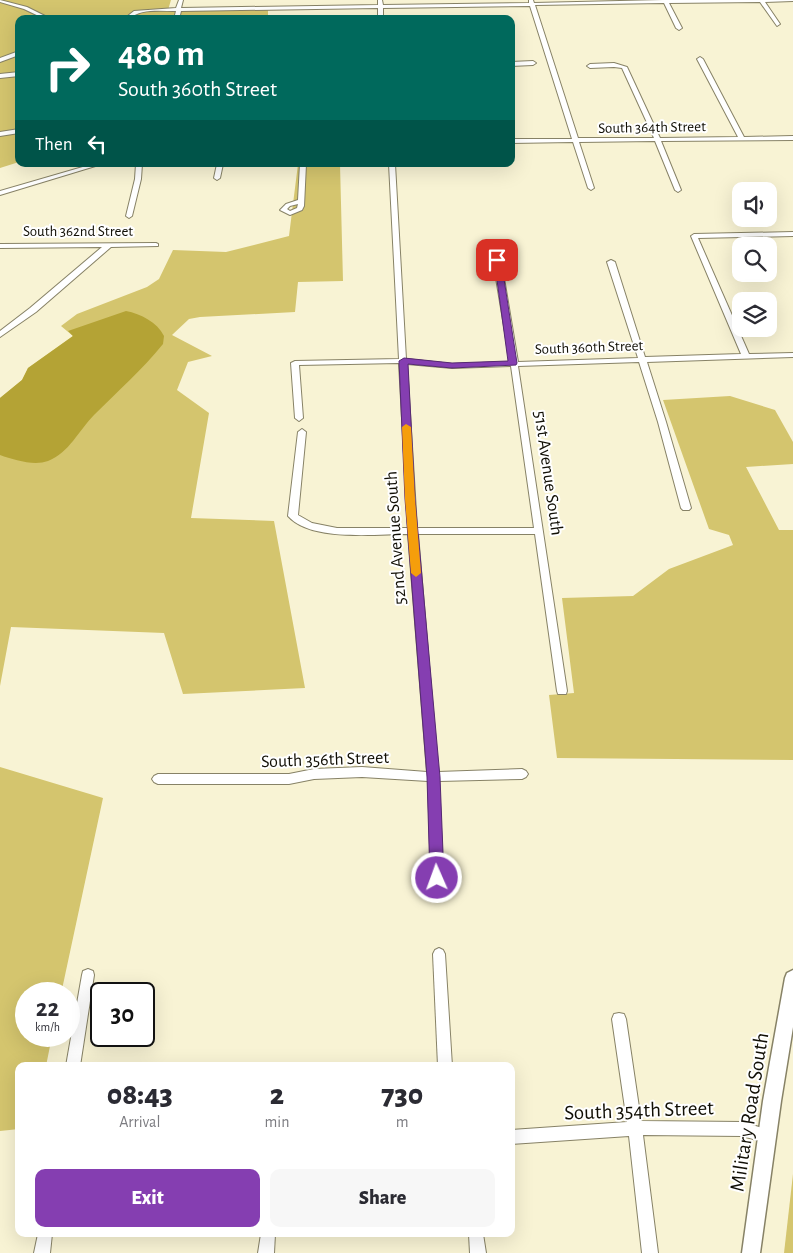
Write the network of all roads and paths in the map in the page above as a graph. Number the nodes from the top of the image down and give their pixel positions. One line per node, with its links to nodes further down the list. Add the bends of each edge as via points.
1 (180, 0): 13 (street)
2 (248, 0): 12 (street)
3 (380, 0): 11 (street)
4 (793, 0): 8 (street)
5 (0, 1): 14 (street, via 16,3)
6 (666, 1): 7 (street); 9 (street); 19 (street)
7 (727, 1): 8 (street)
8 (762, 1): 18 (street)
9 (532, 2): 10 (street); 32 (street)
10 (446, 3): 11 (street)
11 (380, 7): 12 (street); 17 (street)
12 (247, 9): 13 (street)
13 (178, 10): 15 (street); 16 (street)
14 (42, 15)
15 (131, 15)
16 (177, 15)
17 (381, 15)
18 (777, 24)
19 (680, 28)
20 (15, 54): 22 (street)
21 (700, 59): 30 (street)
22 (0, 60)
23 (533, 63): 24 (street)
24 (515, 64)
25 (590, 66): 33 (street, via 624,67)
26 (15, 74): 27 (street)
27 (0, 76)
28 (15, 132): 29 (street)
29 (0, 134)
30 (742, 138): 31 (street, South 364th Street); 33 (street, South 364th Street)
31 (793, 138)
32 (576, 140): 33 (street, South 364th Street); 34 (street, South 364th Street); 41 (street)
33 (658, 140): 42 (street)
34 (515, 141)
35 (89, 167): 43 (street)
36 (140, 167): 45 (street)
37 (220, 167): 40 (street)
38 (303, 167): 44 (street)
39 (392, 167): 56 (street, 52nd Avenue South)
40 (218, 178)
41 (591, 188)
42 (678, 190)
43 (0, 193)
44 (301, 201)
45 (129, 216)
46 (793, 234): 54 (street, via 694,236)
47 (156, 245): 49 (street, South 362nd Street)
48 (0, 246): 49 (street, South 362nd Street)
49 (108, 246): 52 (street)
50 (497, 260): 57 (street, 51st Avenue South)
51 (611, 262): 55 (street)
52 (0, 336)
53 (793, 355): 54 (street, South 360th Street)
54 (746, 356): 55 (street, South 360th Street)
55 (642, 359): 57 (street, South 360th Street); 60 (street)
56 (404, 361): 57 (street, South 360th Street, via 452,366); 58 (street, South 360th Street, via 295,363); 62 (street, 52nd Avenue South)
57 (513, 363): 61 (street, 51st Avenue South)
58 (299, 418)
59 (302, 432): 62 (street, via 293,516 310,526 337,531)
60 (686, 508)
61 (538, 531): 62 (street); 63 (street, 51st Avenue South)
62 (412, 532): 65 (street, 52nd Avenue South)
63 (562, 692)
64 (522, 774): 65 (street, South 356th Street)
65 (433, 777): 66 (street, South 356th Street, via 362,772 314,774 289,779); 67 (street, 52nd Avenue South)
66 (158, 779)
67 (437, 878)
68 (440, 954): 73 (street)
69 (88, 975): 72 (street)
70 (793, 978): 75 (main road, Military Road South)
71 (619, 1019): 74 (street)
72 (74, 1062)
73 (445, 1062)
74 (636, 1128): 75 (street, South 354th Street, via 742,1128); 76 (street, South 354th Street); 83 (street)
75 (768, 1136): 84 (main road, Military Road South)
76 (515, 1137)
77 (45, 1237): 80 (street)
78 (268, 1237): 81 (street)
79 (476, 1237): 82 (street)
80 (42, 1253)
81 (266, 1253)
82 (478, 1253)
83 (650, 1253)
84 (751, 1253)

